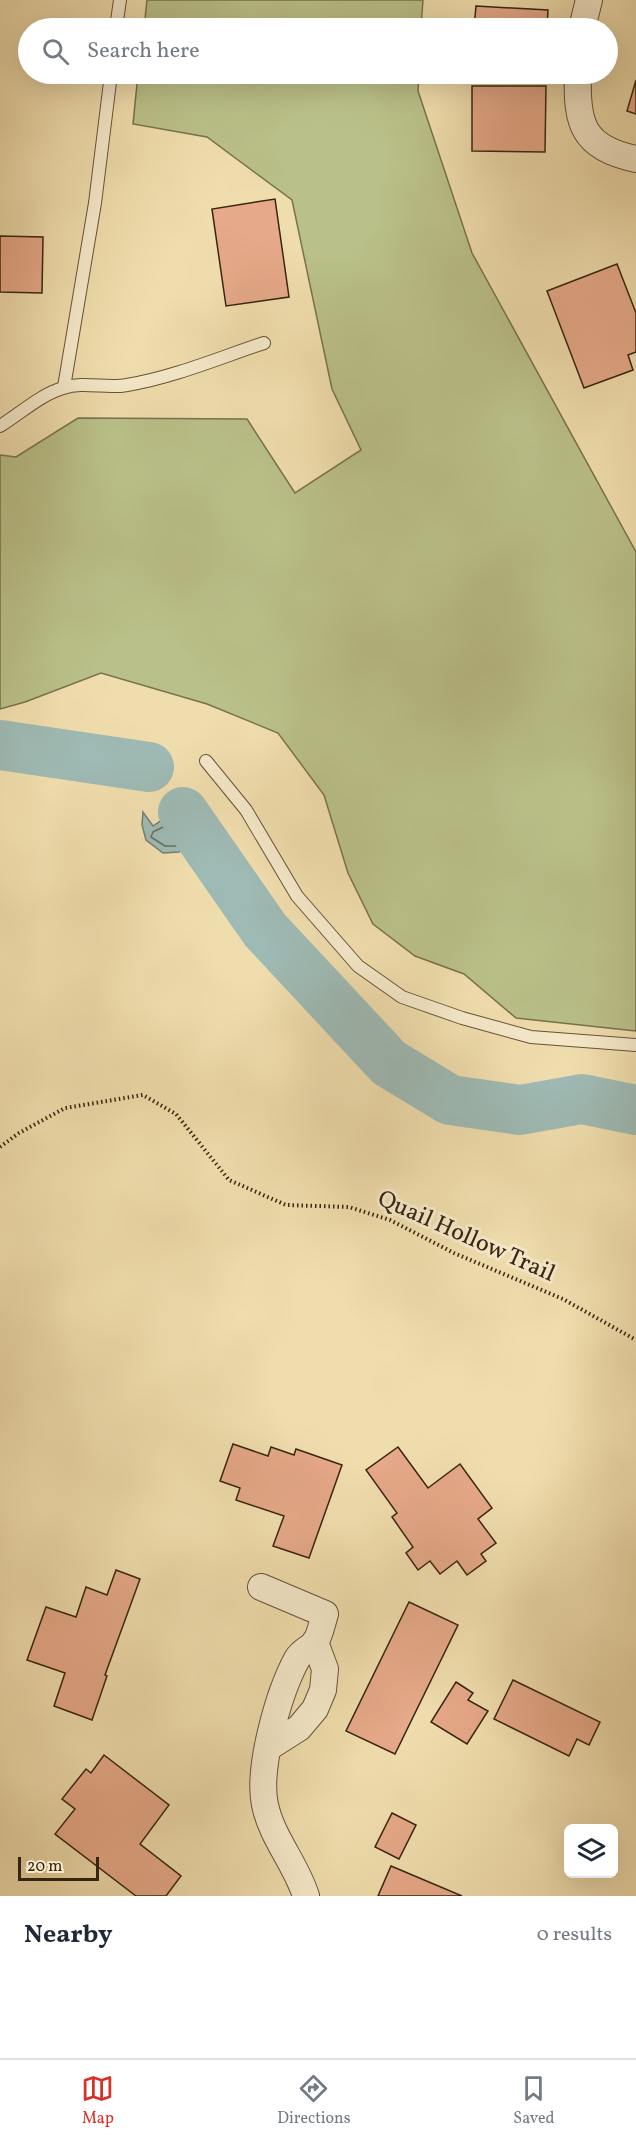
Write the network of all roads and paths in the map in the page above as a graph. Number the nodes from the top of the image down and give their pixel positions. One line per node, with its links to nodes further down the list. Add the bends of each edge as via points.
1 (120, 0): 3 (lane)
2 (589, 0): 4 (street)
3 (117, 18)
4 (584, 18)
5 (110, 84): 9 (lane, via 95,203)
6 (578, 84): 7 (street, via 581,118 592,141 606,151)
7 (636, 159)
8 (264, 343): 9 (lane, via 154,380 124,386)
9 (64, 387): 10 (lane)
10 (0, 426)
11 (206, 761): 12 (lane, via 246,810 297,896 358,966 402,997 531,1037)
12 (636, 1045)
13 (0, 1147): 14 (path, Quail Hollow Trail, via 19,1132 65,1108 143,1095 176,1114 229,1180 286,1205 350,1207 390,1220 454,1253 563,1299)
14 (636, 1340)
15 (261, 1587): 16 (street, via 325,1614)
16 (315, 1642): 17 (street, via 299,1656 287,1679 274,1715); 17 (street, via 325,1669 315,1709 298,1728)
17 (269, 1747): 18 (street, via 264,1803)
18 (306, 1896)

